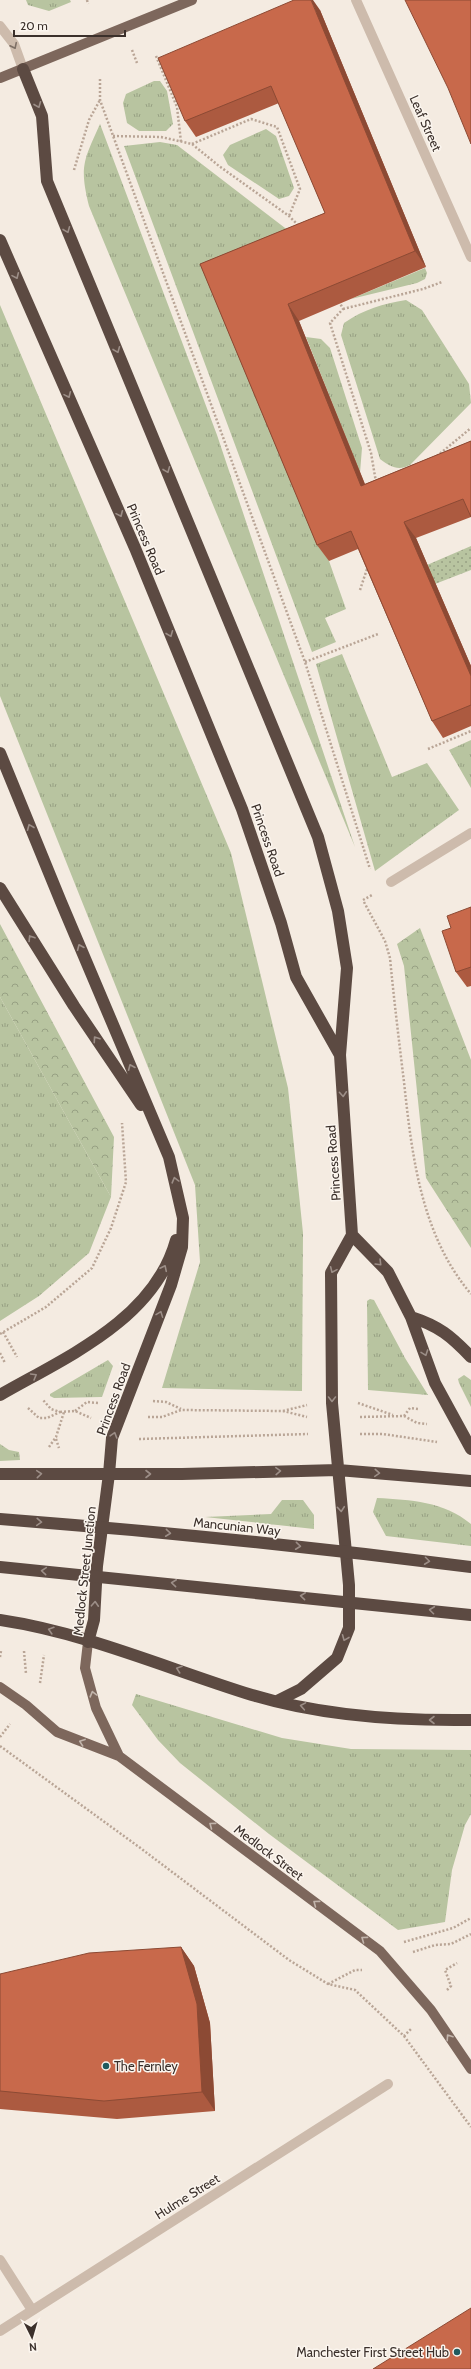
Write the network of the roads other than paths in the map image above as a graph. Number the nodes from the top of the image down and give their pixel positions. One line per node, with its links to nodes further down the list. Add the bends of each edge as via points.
1 (192, 0): 4 (main road)
2 (356, 0): 7 (street, Leaf Street)
3 (0, 26): 4 (street, one-way to 4, via 14,44)
4 (23, 69): 5 (main road); 12 (highway, one-way to 12, via 42,116 47,182 318,837 338,911 347,968)
5 (0, 78)
6 (0, 240): 12 (highway, Princess Road, one-way to 12, via 135,548 242,809 281,923 296,977)
7 (471, 257)
8 (0, 753): 13 (highway, Princess Road, one-way to 8, via 60,902)
9 (471, 832): 10 (street)
10 (391, 882)
11 (0, 888): 13 (highway, one-way to 11, via 74,1006)
12 (340, 1055): 15 (highway, Princess Road, one-way to 15)
13 (158, 1128): 14 (highway, Princess Road, one-way to 13, via 169,1157)
14 (183, 1218): 18 (highway, one-way to 14, via 87,1345 138,1307 164,1268 174,1248); 22 (highway, Princess Road, one-way to 14, via 112,1438 171,1286 182,1246)
15 (352, 1235): 16 (highway, one-way to 16, via 388,1272); 20 (highway, one-way to 20, via 331,1273 332,1403)
16 (411, 1317): 17 (highway, via 434,1324 452,1337); 19 (highway, one-way to 19, via 435,1383)
17 (471, 1357)
18 (0, 1395)
19 (471, 1449)
20 (338, 1470): 22 (highway, one-way to 20); 23 (highway, one-way to 23); 31 (highway, one-way to 31, via 349,1585 349,1628 337,1658 300,1689)
21 (0, 1474): 22 (highway, one-way to 22)
22 (109, 1474): 29 (highway, Medlock Street Junction, one-way to 22, via 94,1620 97,1566)
23 (471, 1481)
24 (0, 1519): 26 (highway, Mancunian Way, one-way to 26, bridge, via 127,1528 367,1553)
25 (0, 1567): 27 (highway, one-way to 25, bridge)
26 (471, 1567)
27 (471, 1615)
28 (0, 1620): 29 (highway, one-way to 28, via 48,1629)
29 (88, 1642): 31 (highway, Medlock Street Junction, one-way to 29, via 252,1695 152,1659); 33 (main road, Medlock Street, one-way to 29, via 96,1708 86,1668)
30 (0, 1687): 33 (main road, one-way to 30, via 57,1732)
31 (278, 1701): 32 (highway, Medlock Street Junction, one-way to 31, via 376,1718)
32 (471, 1720)
33 (119, 1756): 34 (main road, Medlock Street, one-way to 33, via 431,2010 380,1951)
34 (471, 2069)
35 (388, 2084): 37 (street, Hulme Street)
36 (0, 2260): 37 (street)
37 (32, 2310): 38 (street, Hulme Street)
38 (0, 2331)

